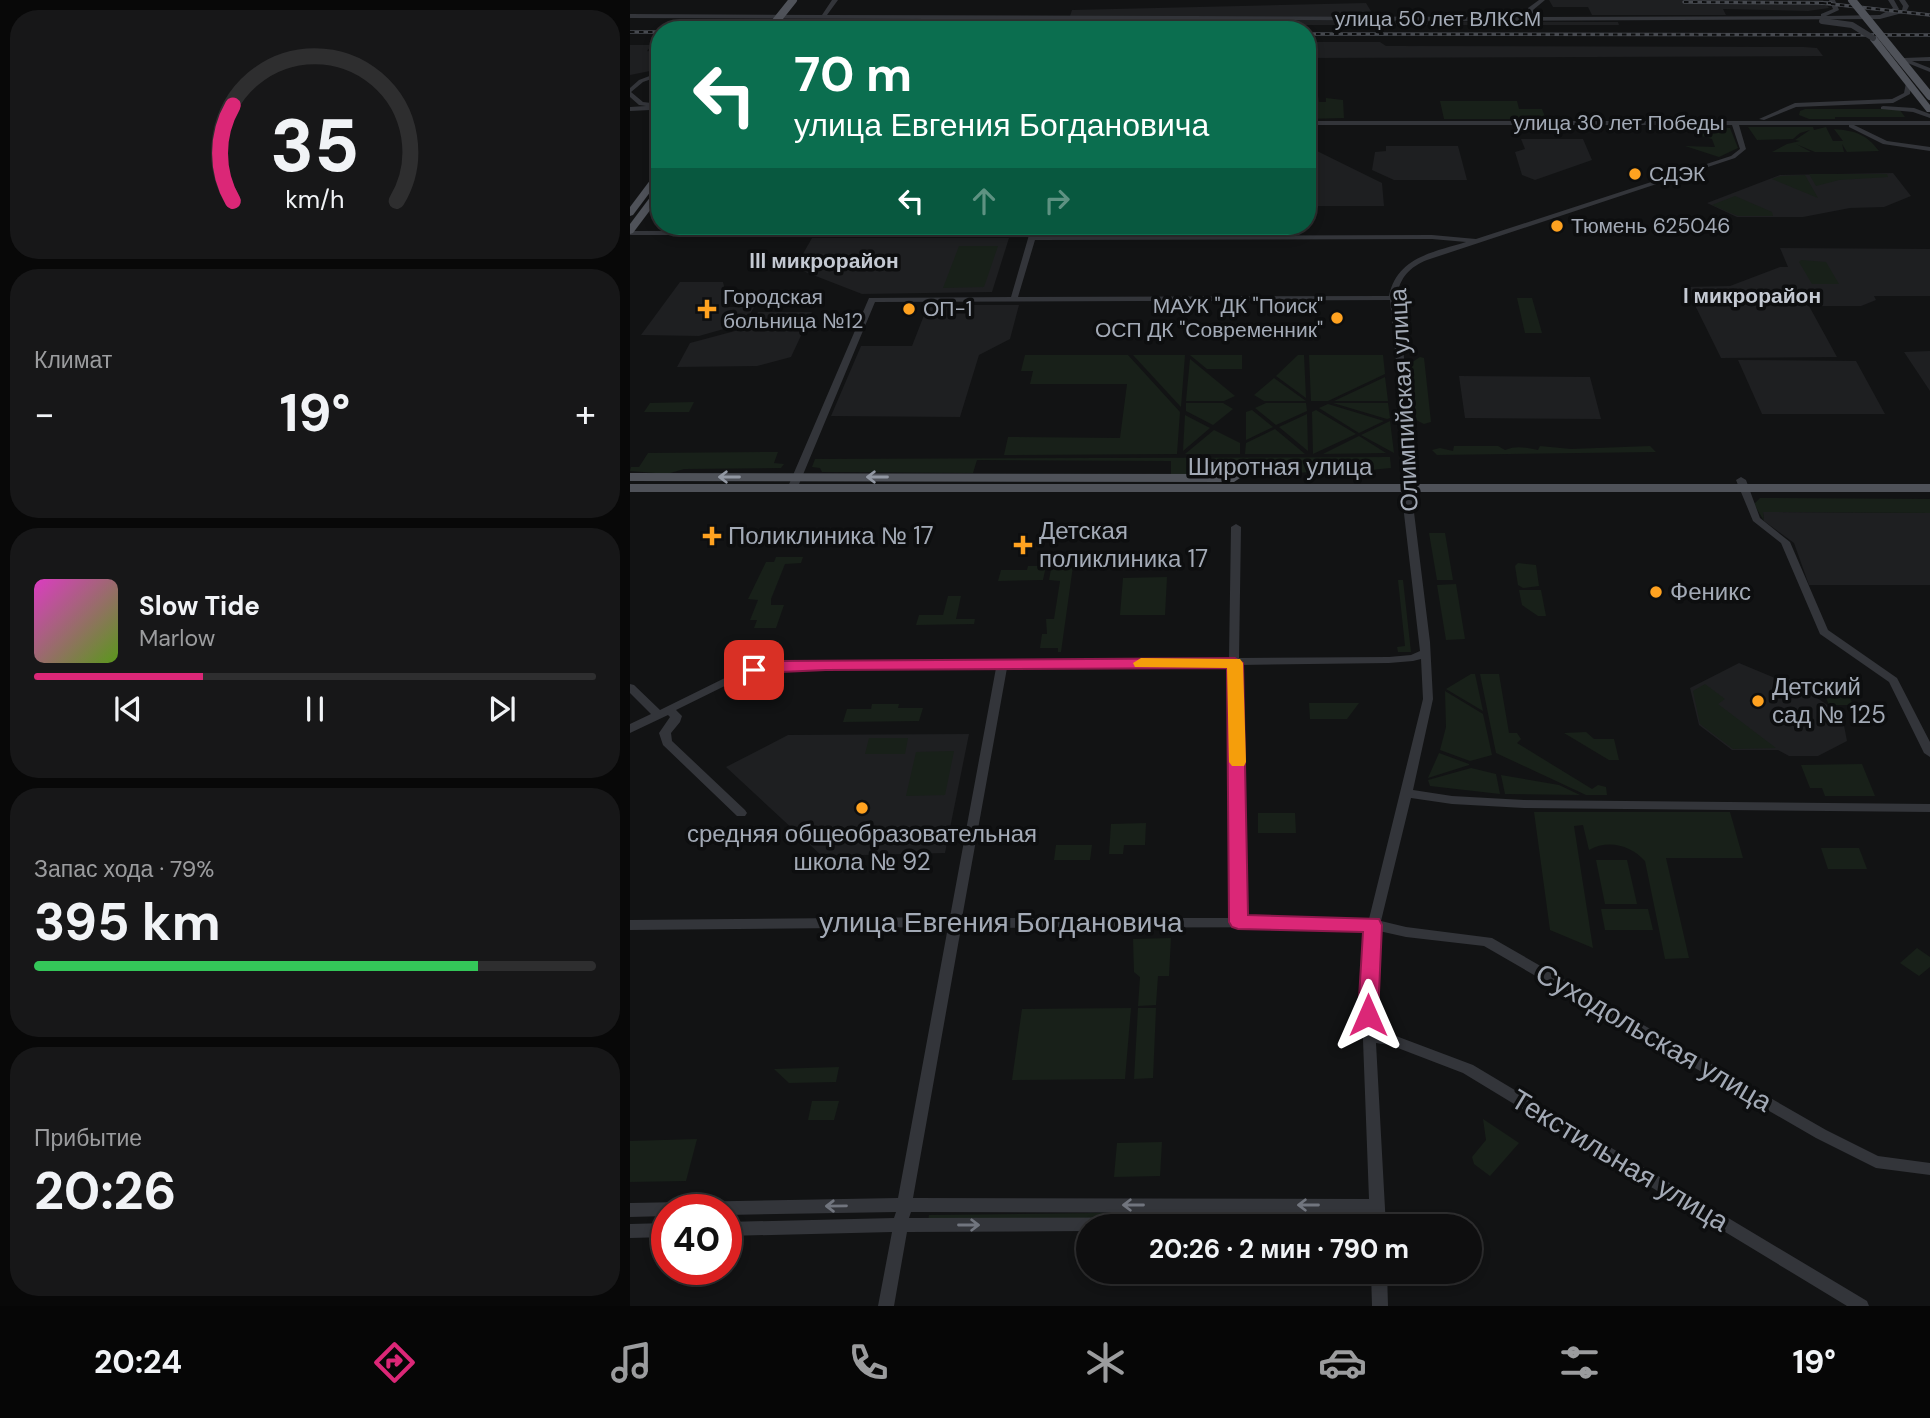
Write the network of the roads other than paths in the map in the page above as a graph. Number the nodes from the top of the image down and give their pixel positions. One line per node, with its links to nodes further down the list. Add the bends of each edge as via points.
1 (793, 0): 16 (main road, bridge)
2 (801, 0): 17 (main road)
3 (835, 0): 11 (street)
4 (1542, 0): 14 (street, via 1530,9)
5 (1832, 0): 12 (street, via 1836,7 1832,12)
6 (1842, 0): 18 (main road)
7 (1852, 0): 19 (main road, bridge)
8 (1891, 0): 13 (street, via 1894,11)
9 (1902, 0): 13 (street, улица 50 лет ВЛКСМ, via 1906,6 1900,12)
10 (630, 16): 11 (street, улица 50 лет ВЛКСМ)
11 (822, 17): 14 (street, улица 50 лет ВЛКСМ)
12 (1798, 17): 13 (street, улица 50 лет ВЛКСМ); 15 (street, улица 50 лет ВЛКСМ)
13 (1868, 17)
14 (1530, 19): 15 (street, улица 50 лет ВЛКСМ)
15 (1588, 19): 18 (street, bridge, via 1822,21 1852,25)
16 (776, 21)
17 (784, 21)
18 (1873, 38): 26 (main road)
19 (1900, 58): 20 (street); 21 (street); 25 (main road, bridge)
20 (1930, 59)
21 (1930, 72): 25 (street)
22 (651, 76): 24 (street)
23 (651, 77): 27 (street)
24 (630, 80)
25 (1918, 82): 28 (main road, bridge)
26 (1908, 84): 29 (street, via 1907,94 1893,101); 33 (main road)
27 (630, 93): 30 (street)
28 (1930, 96)
29 (1811, 105): 33 (street); 35 (street, via 1795,114); 36 (street, via 1795,105 1766,118)
30 (651, 106)
31 (651, 109): 32 (street)
32 (630, 110)
33 (1930, 113)
34 (1316, 122): 36 (street, улица 30 лет Победы)
35 (1826, 122): 37 (street, улица 30 лет Победы); 38 (street, улица 30 лет Победы)
36 (1735, 123): 37 (street, улица 30 лет Победы); 48 (street, Олимпийская улица, via 1743,149 1733,157)
37 (1817, 123): 40 (street, via 1852,127 1885,142)
38 (1908, 123): 39 (street, улица 30 лет Победы); 40 (street, via 1880,131 1906,144)
39 (1930, 123)
40 (1930, 147)
41 (651, 184): 43 (main road)
42 (651, 203): 44 (main road)
43 (632, 207)
44 (630, 232): 45 (street)
45 (651, 232)
46 (1033, 235): 49 (street)
47 (1273, 235): 48 (street)
48 (1476, 240): 50 (street, Олимпийская улица, via 1406,267 1398,276)
49 (1014, 299): 50 (street); 53 (street, via 872,300)
50 (1394, 299): 54 (street, Олимпийская улица)
51 (630, 477): 53 (main road, Широтная улица, one-way to 51)
52 (1930, 480): 55 (main road, Широтная улица)
53 (795, 482): 54 (main road, Широтная улица); 56 (main road, Широтная улица)
54 (1408, 484): 55 (main road, Широтная улица); 59 (street, Олимпийская улица)
55 (1743, 484): 57 (main road, Широтная улица); 65 (street, via 1756,519 1785,542 1824,632 1894,680)
56 (630, 488)
57 (1930, 488)
58 (1236, 527): 60 (street)
59 (1426, 653): 60 (street, via 1390,660); 66 (street, Олимпийская улица, via 1428,699)
60 (1235, 663): 61 (street); 70 (street)
61 (1002, 665): 63 (street, via 771,667 737,676); 69 (street)
62 (630, 687): 63 (street)
63 (664, 712): 64 (street); 68 (street, via 676,716 665,733 667,742)
64 (630, 729)
65 (1930, 753)
66 (1406, 793): 67 (street, via 1524,804); 72 (street)
67 (1930, 808)
68 (741, 813)
69 (956, 921): 70 (street, улица Евгения Богдановича); 71 (street, улица Евгения Богдановича); 75 (street)
70 (1238, 922): 72 (street, улица Евгения Богдановича)
71 (630, 925)
72 (1373, 925): 73 (street, via 1367,994); 74 (street, Суходольская улица, via 1487,941 1821,1134 1876,1162)
73 (1369, 1036): 76 (street); 87 (street, Текстильная улица, via 1476,1074)
74 (1930, 1169)
75 (905, 1205): 76 (street, one-way to 75); 77 (street, one-way to 77); 79 (street)
76 (1377, 1206): 78 (street)
77 (630, 1210)
78 (1377, 1214)
79 (901, 1225): 80 (street, one-way to 80); 81 (street); 85 (street)
80 (1076, 1225)
81 (742, 1229)
82 (651, 1230): 83 (street)
83 (630, 1231)
84 (1380, 1284): 86 (street)
85 (886, 1306)
86 (1380, 1306)
87 (1861, 1306)

